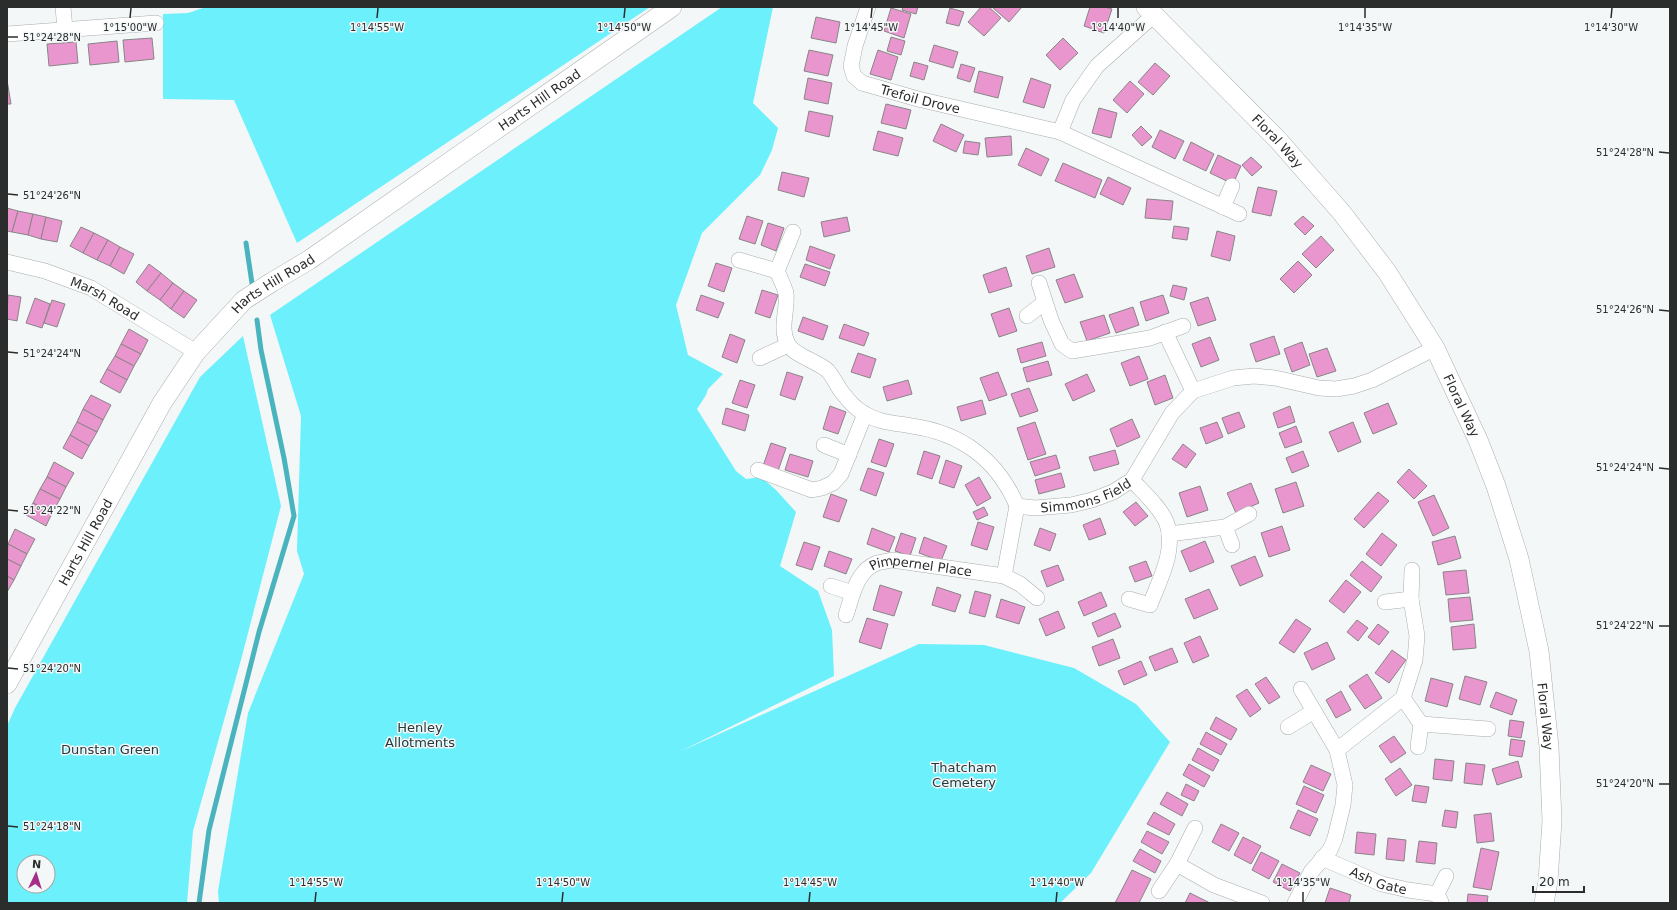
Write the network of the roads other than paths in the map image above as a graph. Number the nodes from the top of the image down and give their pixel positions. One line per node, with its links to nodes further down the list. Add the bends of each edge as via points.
1 (63, 7): 6 (street)
2 (672, 7): 23 (street, Harts Hill Road, via 309,260 244,300)
3 (868, 7): 8 (street, Trefoil Drove, via 851,66 854,76 862,83 918,99)
4 (1150, 11): 8 (street, via 1097,66 1073,100); 22 (street, Floral Way, via 1278,140 1342,213 1386,272)
5 (156, 23): 6 (street)
6 (65, 29): 7 (street)
7 (7, 34)
8 (1060, 132): 10 (street, Trefoil Drove)
9 (1232, 186): 10 (street)
10 (1223, 207): 11 (street, Trefoil Drove)
11 (1239, 214)
12 (793, 232): 15 (street)
13 (739, 260): 15 (street)
14 (7, 262): 23 (street, Marsh Road, via 45,271 91,288)
15 (777, 270): 21 (street, via 786,294 784,331)
16 (1039, 283): 17 (street)
17 (1045, 302): 18 (street); 20 (street, via 1062,344 1072,351 1150,338)
18 (1027, 316)
19 (1183, 326): 20 (street)
20 (1166, 332): 25 (street)
21 (788, 345): 24 (street); 26 (street, via 818,363 828,372 842,393)
22 (1435, 348): 25 (street, Simmons Field, via 1372,380 1354,386 1319,388 1254,376 1233,378); 62 (street, Floral Way, via 1478,440 1496,486 1519,559 1539,651 1549,747 1552,821)
23 (196, 352): 45 (street, Harts Hill Road, via 162,402)
24 (760, 358)
25 (1193, 391): 30 (street, Simmons Field, via 1172,414)
26 (865, 414): 28 (street); 31 (street, via 897,425 943,434 974,449 994,467 1010,488)
27 (824, 445): 28 (street)
28 (849, 454): 29 (street, via 841,474 833,483 812,490)
29 (758, 470)
30 (1132, 480): 31 (street, Simmons Field, via 1113,492 1071,505 1035,508); 34 (street, via 1159,511 1167,523)
31 (1017, 506): 37 (street)
32 (1249, 514): 33 (street)
33 (1225, 528): 34 (street); 35 (street)
34 (1169, 534): 42 (street, via 1156,607)
35 (1232, 545)
36 (1412, 570): 41 (street)
37 (1004, 576): 39 (street, Pimpernel Place, via 892,560 876,564 866,570 857,580); 40 (street, Pimpernel Place, via 1020,584)
38 (831, 586): 39 (street)
39 (853, 593): 44 (street, Pimpernel Place)
40 (1037, 598)
41 (1411, 599): 43 (street); 47 (street, via 1416,636 1415,660)
42 (1129, 600)
43 (1385, 602)
44 (846, 616)
45 (7, 684)
46 (1301, 688): 48 (street)
47 (1403, 698): 49 (street); 53 (street)
48 (1314, 711): 50 (street); 53 (street)
49 (1420, 724): 51 (street); 52 (street)
50 (1288, 727)
51 (1488, 729)
52 (1418, 747)
53 (1337, 750): 55 (street, via 1345,785 1343,805 1335,838 1330,850)
54 (1195, 828): 56 (street)
55 (1322, 858): 59 (street, Ash Gate, via 1382,884); 61 (street, via 1311,872)
56 (1177, 864): 58 (street); 60 (street, via 1214,885)
57 (1446, 876): 59 (street, Ash Gate)
58 (1159, 891)
59 (1439, 898)
60 (1262, 903)
61 (1295, 903)
62 (1544, 903)

